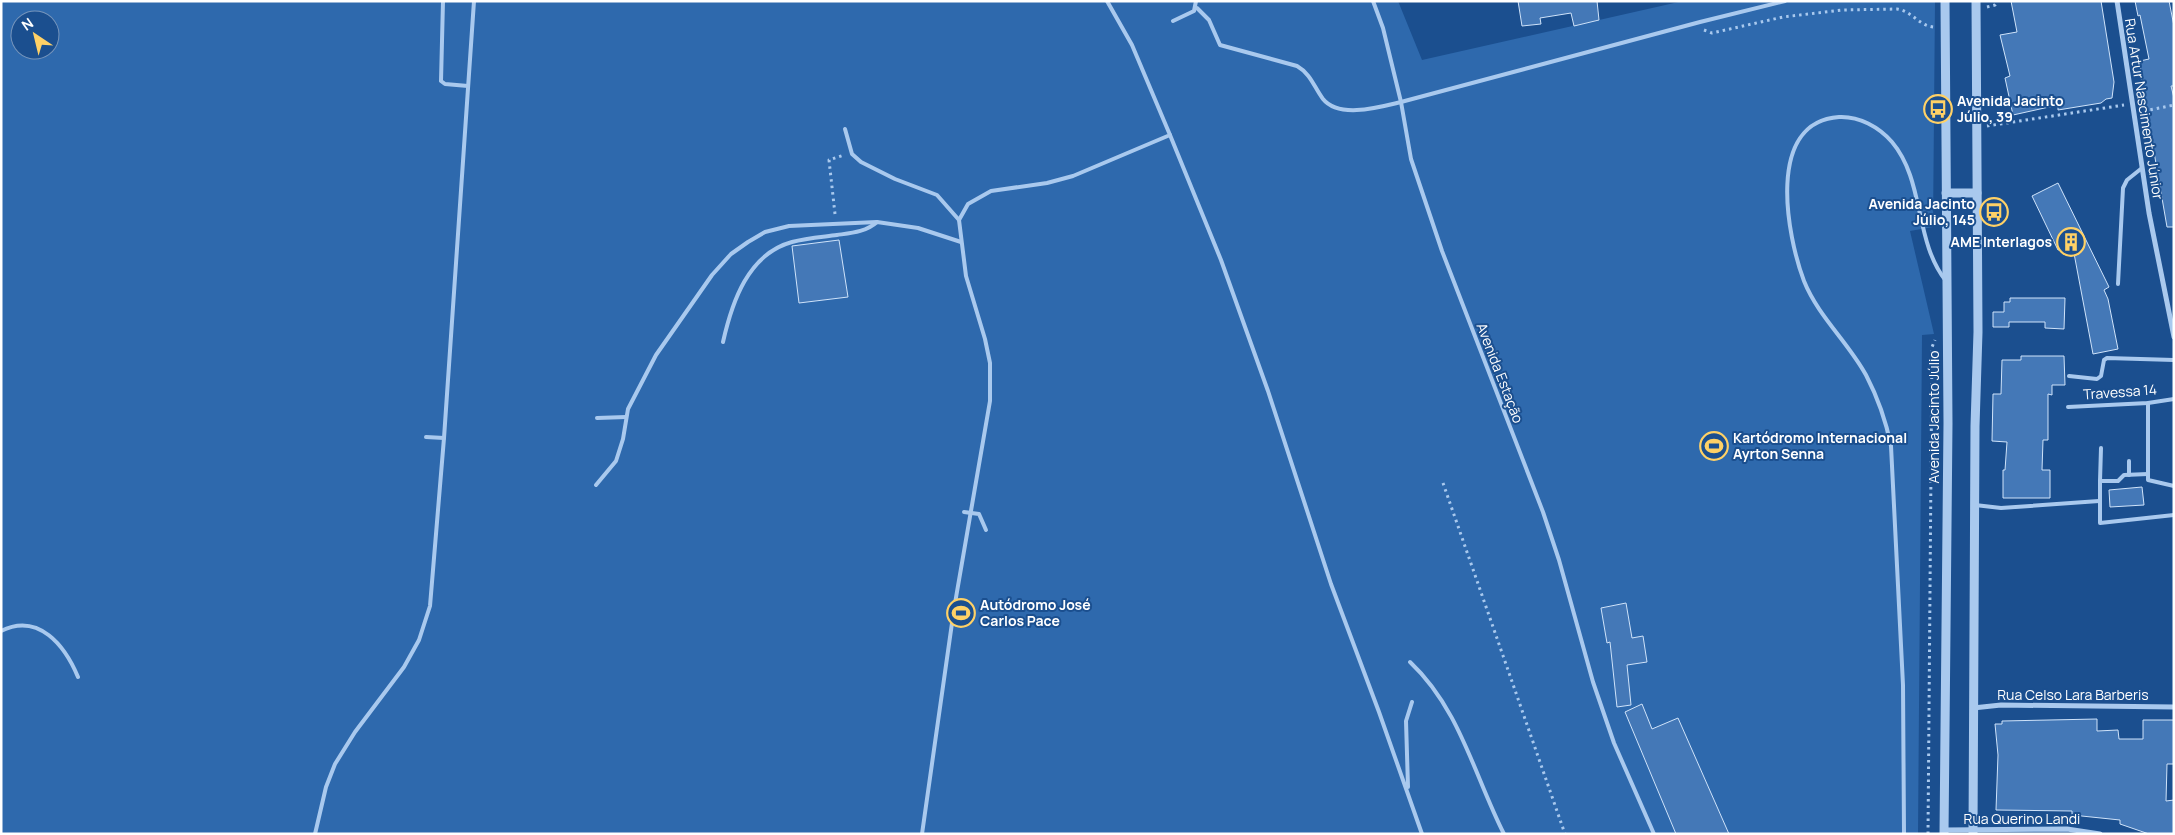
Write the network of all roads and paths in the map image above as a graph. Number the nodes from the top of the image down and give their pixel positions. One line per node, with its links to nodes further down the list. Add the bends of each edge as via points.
1 (443, 1): 14 (lane, via 441,81)
2 (474, 1): 14 (lane)
3 (1107, 1): 20 (lane, via 1132,45)
4 (1196, 1): 10 (lane)
5 (1373, 1): 15 (lane, Avenida Estação)
6 (1785, 1): 12 (lane)
7 (1945, 1): 23 (street, Avenida Jacinto Júlio)
8 (2117, 1): 16 (street, Rua Artur Nascimento Júnior)
9 (1978, 3): 18 (street)
10 (1196, 8): 11 (lane); 15 (lane, via 1209,20 1220,45 1297,66 1308,74 1330,105 1346,109 1374,108)
11 (1173, 21)
12 (1700, 22): 13 (path, via 1704,31 1712,32 1783,17 1843,10 1897,9 1908,12 1923,25); 15 (lane)
13 (1934, 27)
14 (468, 86): 42 (lane)
15 (1401, 102): 71 (lane, Avenida Estação, via 1412,159 1438,242 1543,512 1614,743)
16 (2132, 104): 17 (path, via 2144,111); 18 (path); 22 (street, Rua Artur Nascimento Júnior)
17 (2174, 105)
18 (1977, 127): 24 (street)
19 (845, 129): 21 (lane)
20 (1170, 135): 25 (lane, via 1073,176 991,191 968,204); 63 (lane, via 1221,260 1331,584)
21 (852, 154): 25 (lane, via 870,168 937,195); 27 (path, via 830,160)
22 (2142, 168): 30 (lane, via 2126,180 2123,188); 32 (street, Rua Artur Nascimento Júnior)
23 (1946, 193): 24 (street); 29 (street, Avenida Jacinto Júlio)
24 (1977, 193): 52 (street)
25 (959, 220): 28 (lane)
26 (877, 222): 27 (lane); 28 (lane, via 918,228); 33 (lane, via 866,229 792,242 772,251 744,281)
27 (836, 223): 39 (lane, via 789,226 765,232 721,264 656,356)
28 (961, 242): 54 (lane, via 966,276 985,339 992,378)
29 (1947, 283): 31 (street, Avenida Jacinto Júlio); 72 (lane, via 1926,244 1908,172 1885,134 1863,121 1840,117 1803,134 1794,146 1788,181 1796,254 1811,296 1866,374 1885,417 1891,446 1903,685)
30 (2118, 284)
31 (1948, 333): 65 (street, Avenida Jacinto Júlio); 73 (path, via 1936,339 1932,347)
32 (2174, 337)
33 (724, 342)
34 (2174, 360): 35 (lane, via 2108,358 2104,360 2101,376 2097,379)
35 (2069, 376)
36 (2174, 399): 37 (lane, Travessa 14)
37 (2148, 403): 38 (lane, Travessa 14); 45 (lane)
38 (2068, 407)
39 (626, 417): 40 (lane); 49 (lane, via 616,461)
40 (597, 418)
41 (426, 437): 42 (lane)
42 (444, 438): 66 (lane, via 426,624 404,667 335,764 323,796)
43 (2101, 448): 47 (lane)
44 (2129, 461): 46 (lane)
45 (2148, 474): 46 (lane); 50 (lane, via 2149,481)
46 (2129, 475): 47 (lane, via 2118,480)
47 (2100, 481): 51 (lane)
48 (1443, 484): 70 (path)
49 (596, 485)
50 (2174, 486)
51 (2099, 501): 52 (lane, via 2001,508); 55 (lane, via 2101,524)
52 (1975, 505): 62 (street)
53 (964, 512): 54 (lane)
54 (971, 513): 56 (lane, via 981,516); 67 (lane)
55 (2172, 516)
56 (986, 530)
57 (1, 631): 59 (lane, via 23,626 49,635 65,649)
58 (1410, 662): 69 (lane, via 1434,688 1457,724 1488,803)
59 (78, 676)
60 (1412, 702): 63 (lane, via 1406,721)
61 (2174, 707): 62 (street, Rua Celso Lara Barberis, via 2001,705)
62 (1973, 708): 64 (street)
63 (1408, 792): 68 (lane)
64 (1973, 831): 65 (street, Rua Querino Landi); 74 (street, Rua Querino Landi, via 2067,829)
65 (1944, 832)
66 (315, 834)
67 (922, 834)
68 (1422, 834)
69 (1504, 834)
70 (1565, 834)
71 (1654, 834)
72 (1904, 834)
73 (1928, 834)
74 (2099, 834)

